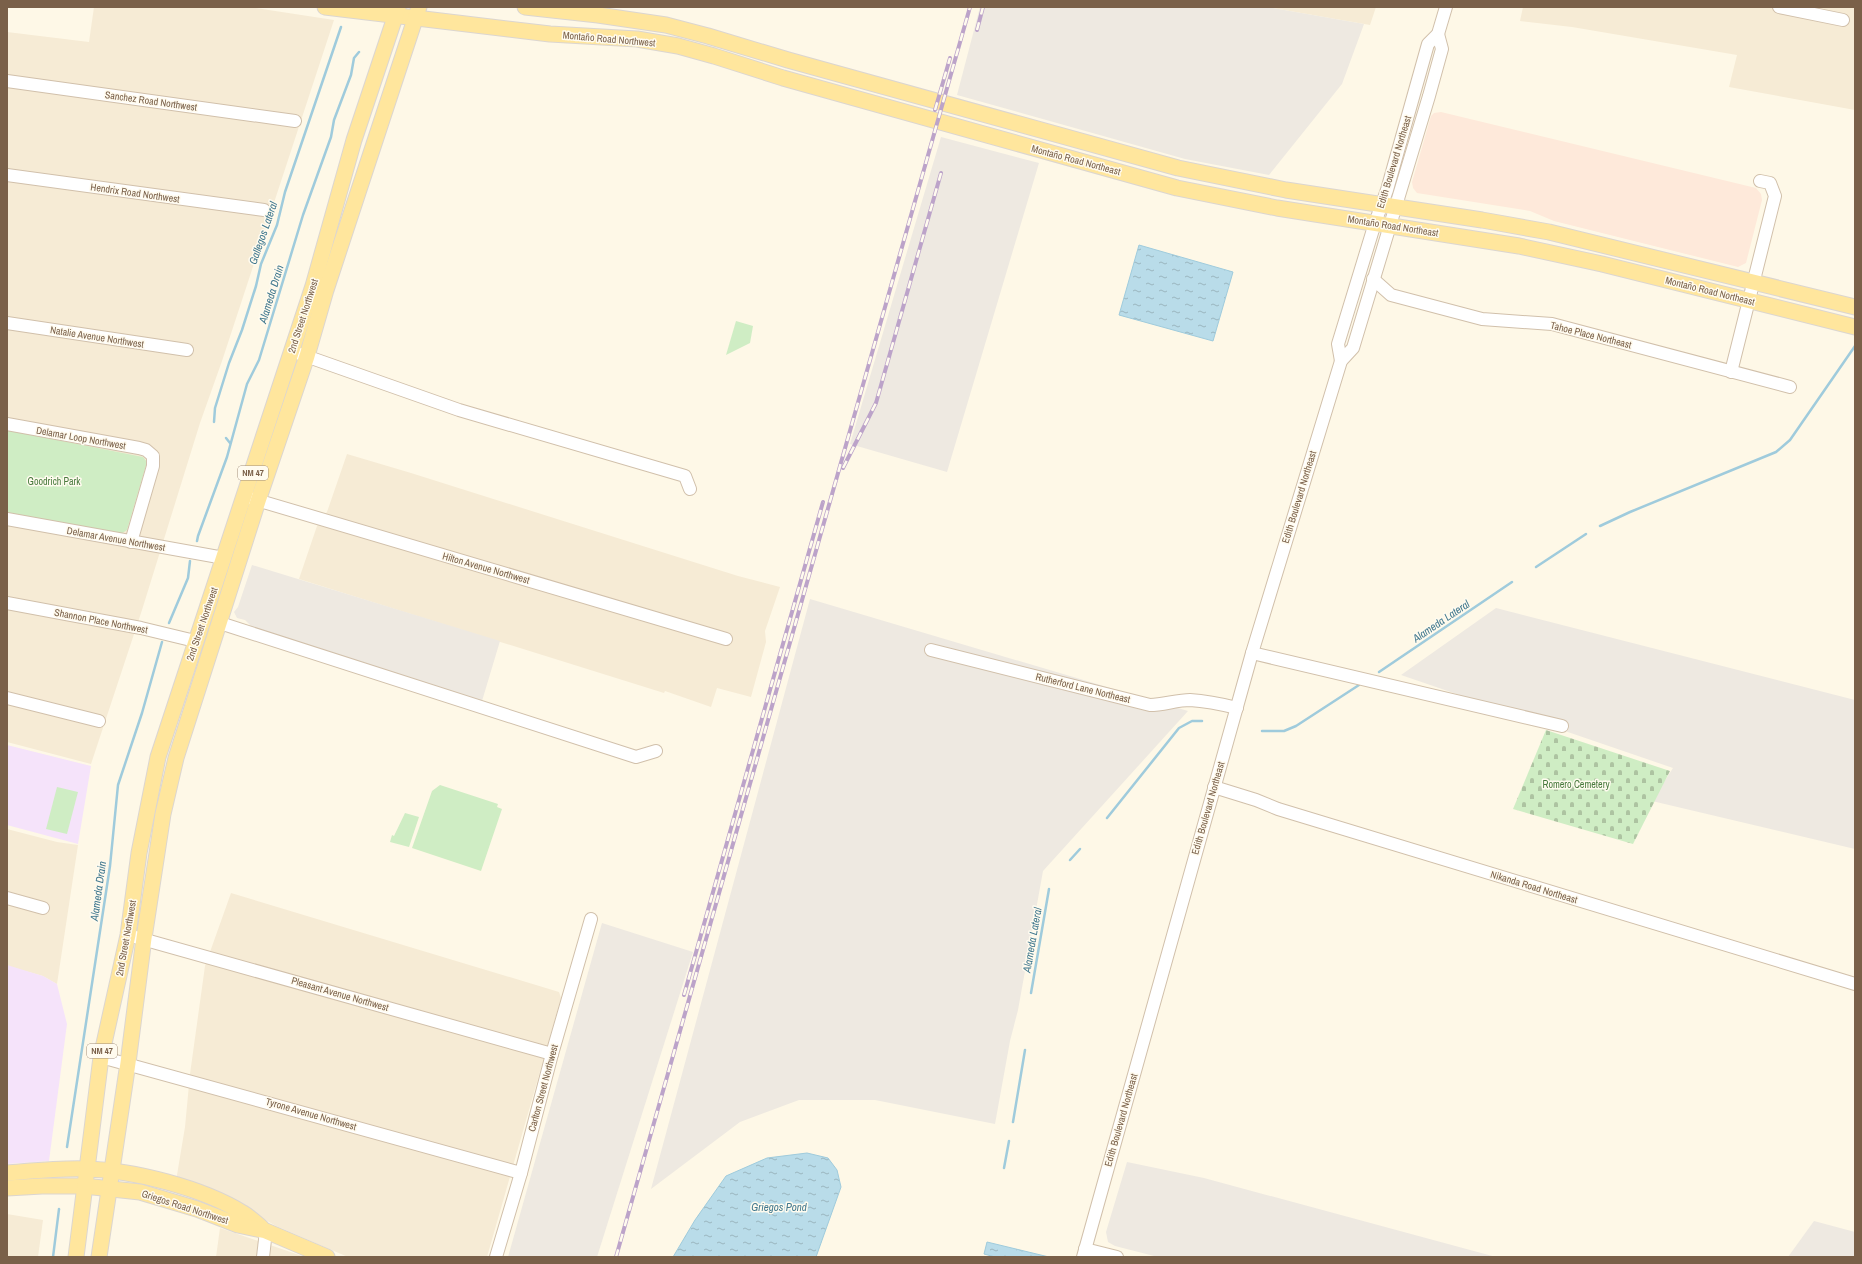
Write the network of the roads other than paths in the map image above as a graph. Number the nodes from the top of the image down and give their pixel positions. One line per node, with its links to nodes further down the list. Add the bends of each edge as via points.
1 (325, 7): 5 (main road, Montaño Road Northwest)
2 (525, 7): 9 (main road, Montaño Road Northwest, via 666,25)
3 (1446, 7): 14 (street, Edith Boulevard Northeast, via 1438,34 1442,49 1420,132)
4 (1780, 7): 7 (street)
5 (397, 11): 6 (main road, Montaño Road Northwest); 24 (main road, 2nd Street Northwest / NM 47, via 354,140)
6 (418, 12): 10 (main road, Montaño Road Northwest, via 550,34 664,43); 25 (main road, 2nd Street Northwest / NM 47, via 326,290)
7 (1842, 20)
8 (7, 81): 11 (street, Sanchez Road Northwest)
9 (938, 102): 14 (main road, Montaño Road Northeast, via 1172,166 1264,186)
10 (933, 120): 16 (main road, Montaño Road Northeast, via 1182,189 1264,206)
11 (295, 121)
12 (7, 175): 15 (street, Hendrix Road Northwest)
13 (1760, 181): 18 (street, via 1770,183 1775,196)
14 (1388, 206): 16 (street, Edith Boulevard Northeast); 18 (main road, Montaño Road Northeast, via 1475,218 1554,233)
15 (264, 210)
16 (1382, 224): 17 (street, Edith Boulevard Northeast); 19 (main road, Montaño Road Northeast, via 1525,247); 26 (street, Edith Boulevard Northeast, via 1338,344)
17 (1373, 279): 26 (street, Edith Boulevard Northeast, via 1352,348); 27 (street, Tahoe Place Northeast, via 1391,295 1482,319 1552,324)
18 (1754, 282): 19 (street); 20 (main road, Montaño Road Northeast)
19 (1749, 300): 22 (main road, Montaño Road Northeast); 27 (street)
20 (1855, 307)
21 (7, 323): 23 (street, Natalie Avenue Northwest)
22 (1855, 327)
23 (187, 350)
24 (292, 352): 25 (street); 31 (main road, 2nd Street Northwest / NM 47)
25 (307, 356): 30 (street, via 460,410 685,476); 31 (main road, 2nd Street Northwest / NM 47)
26 (1341, 361): 40 (street, Edith Boulevard Northeast)
27 (1731, 372): 28 (street, Tahoe Place Northeast)
28 (1790, 387)
29 (7, 424): 33 (street, Delamar Loop Northwest, via 139,448 153,456 153,466)
30 (690, 489)
31 (252, 498): 34 (main road, 2nd Street Northwest / NM 47); 36 (main road, 2nd Street Northwest / NM 47); 37 (street, Hilton Avenue Northwest)
32 (7, 519): 33 (street, Delamar Avenue Northwest)
33 (131, 542): 34 (street, Delamar Avenue Northwest)
34 (224, 558): 38 (main road, 2nd Street Northwest / NM 47)
35 (7, 603): 38 (street, Shannon Place Northwest, via 141,628)
36 (220, 623): 45 (street, via 636,757); 51 (main road, 2nd Street Northwest / NM 47, via 176,758 163,814)
37 (726, 639)
38 (195, 641): 50 (main road, 2nd Street Northwest / NM 47, via 158,757 139,853)
39 (931, 650): 42 (street, Rutherford Lane Northeast, via 1150,706 1189,700)
40 (1252, 652): 42 (street, Edith Boulevard Northeast); 44 (street)
41 (7, 698): 43 (street)
42 (1237, 708): 46 (street, Edith Boulevard Northeast)
43 (100, 721)
44 (1562, 726)
45 (656, 751)
46 (1214, 787): 52 (street, Nikanda Road Northeast, via 1278,809); 64 (street, Edith Boulevard Northeast)
47 (7, 898): 48 (street)
48 (43, 908)
49 (591, 919): 53 (street, Carlton Street Northwest)
50 (128, 935): 51 (street, Pleasant Avenue Northwest); 54 (main road, 2nd Street Northwest / NM 47)
51 (144, 938): 53 (street, Pleasant Avenue Northwest); 55 (main road, 2nd Street Northwest / NM 47)
52 (1855, 984)
53 (552, 1054): 58 (street, Carlton Street Northwest)
54 (101, 1056): 55 (street, Tyrone Avenue Northwest); 56 (main road, 2nd Street Northwest / NM 47)
55 (128, 1063): 57 (main road, 2nd Street Northwest / NM 47); 58 (street, Tyrone Avenue Northwest)
56 (86, 1169): 57 (main road, Griegos Road Northwest); 59 (main road, Griegos Road Northwest); 60 (main road, 2nd Street Northwest / NM 47)
57 (112, 1171): 62 (main road, 2nd Street Northwest / NM 47); 63 (main road, Griegos Road Northwest, via 149,1178 210,1197 243,1213)
58 (521, 1172): 69 (street, Carlton Street Northwest)
59 (7, 1173)
60 (84, 1186): 61 (main road, Griegos Road Northwest); 62 (main road, Griegos Road Northwest); 65 (main road, 2nd Street Northwest / NM 47)
61 (7, 1188)
62 (110, 1188): 63 (main road, Griegos Road Northwest, via 140,1192 238,1225); 66 (main road, 2nd Street Northwest / NM 47)
63 (266, 1231): 67 (street); 68 (main road, Griegos Road Northwest)
64 (1084, 1253): 70 (street)
65 (76, 1257)
66 (99, 1257)
67 (263, 1257)
68 (328, 1257)
69 (496, 1257)
70 (1117, 1257)

